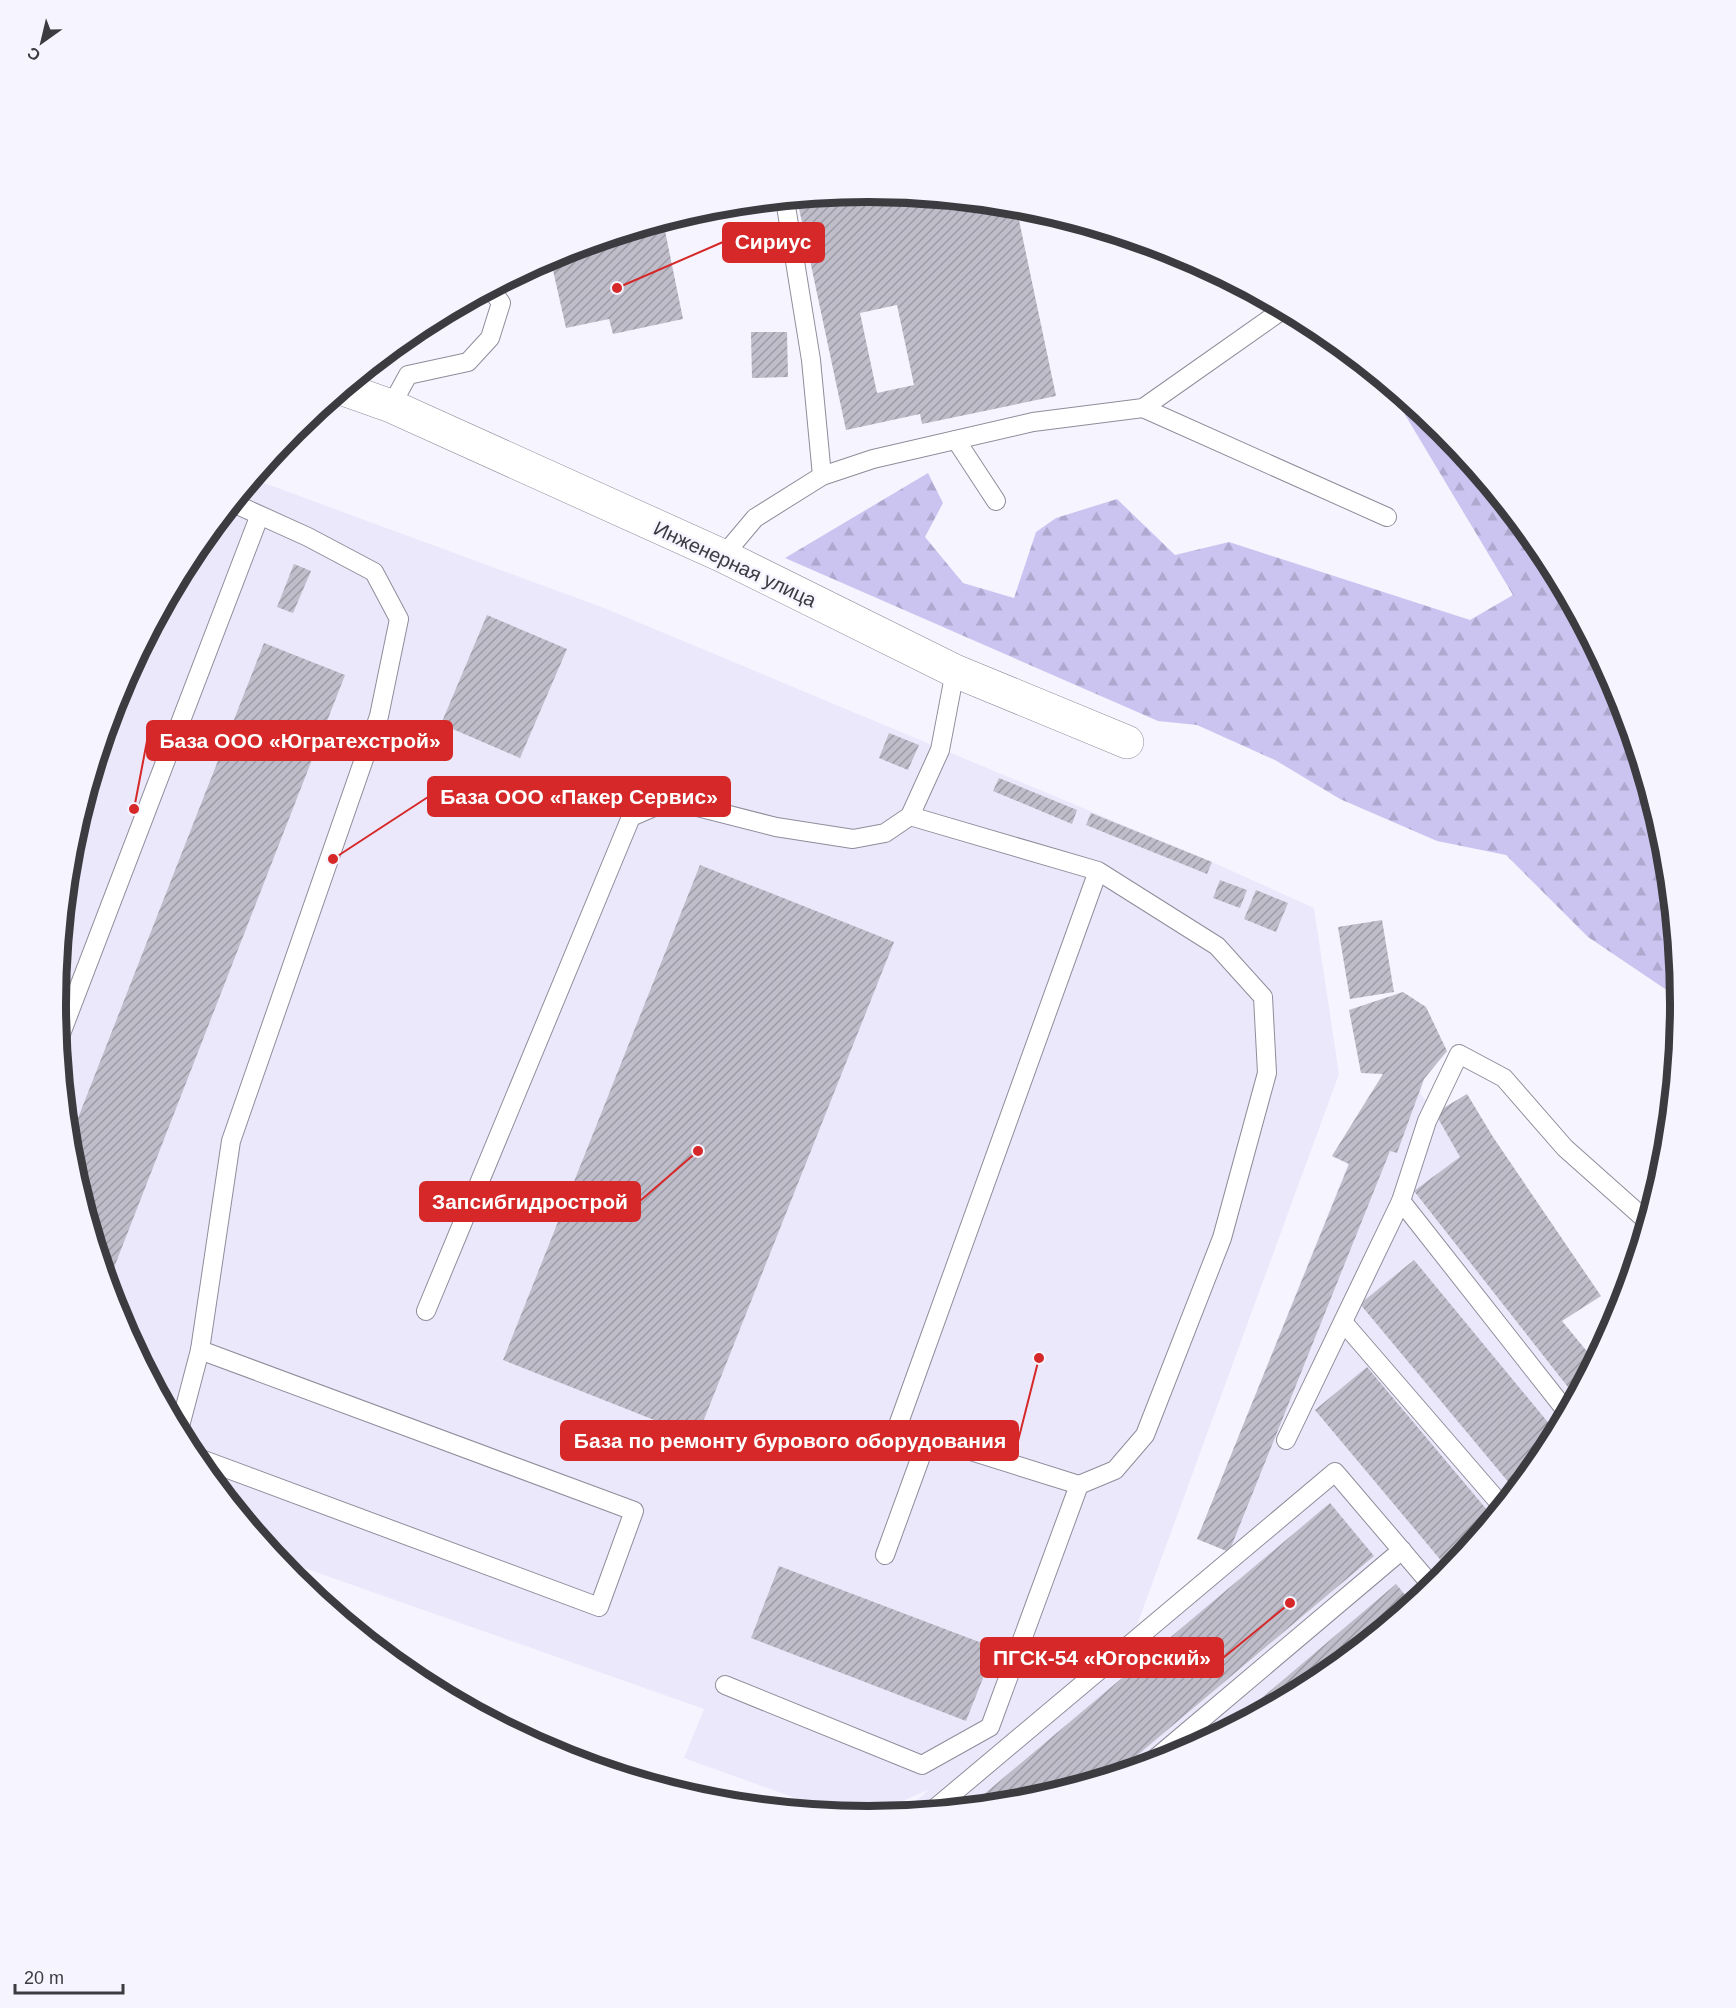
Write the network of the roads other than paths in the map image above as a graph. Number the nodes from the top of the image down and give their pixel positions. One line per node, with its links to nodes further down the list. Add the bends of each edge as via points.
1 (786, 207): 8 (lane, via 811,360)
2 (494, 295): 5 (lane, via 501,303 490,338 468,362 408,375)
3 (1277, 314): 6 (lane)
4 (351, 392): 5 (street, Инженерная улица)
5 (392, 406): 13 (street, Инженерная улица)
6 (1143, 408): 7 (lane, via 1033,422); 12 (lane)
7 (956, 440): 8 (lane, via 873,459); 9 (lane)
8 (822, 476): 13 (lane, via 755,518)
9 (996, 501)
10 (239, 507): 11 (lane)
11 (259, 517): 18 (lane); 23 (lane, via 308,537 374,572 399,619 379,716 231,1142)
12 (1387, 517)
13 (723, 556): 14 (street, Инженерная улица)
14 (955, 671): 15 (street, Инженерная улица); 16 (lane, via 940,750)
15 (1127, 742)
16 (910, 816): 17 (lane); 21 (lane, via 885,833 853,839 776,827 670,800 631,817)
17 (1098, 871): 26 (lane, via 897,1428); 29 (lane, via 1217,946 1263,997 1267,1073 1222,1239 1145,1435 1115,1470)
18 (67, 1019)
19 (1401, 1202): 20 (lane, via 1427,1121 1459,1054 1504,1078 1565,1148); 22 (lane); 24 (lane)
20 (1642, 1216)
21 (426, 1311)
22 (1343, 1322): 27 (lane); 30 (lane)
23 (200, 1350): 25 (lane); 28 (lane, via 634,1511 599,1607)
24 (1562, 1406)
25 (182, 1419)
26 (928, 1437): 29 (lane); 32 (lane)
27 (1286, 1440)
28 (210, 1462)
29 (1079, 1485): 34 (lane, via 990,1727 922,1765)
30 (1497, 1500)
31 (1402, 1550): 33 (lane); 35 (lane); 36 (lane, via 1335,1472)
32 (885, 1555)
33 (1426, 1579)
34 (725, 1685)
35 (1168, 1747)
36 (943, 1802)

